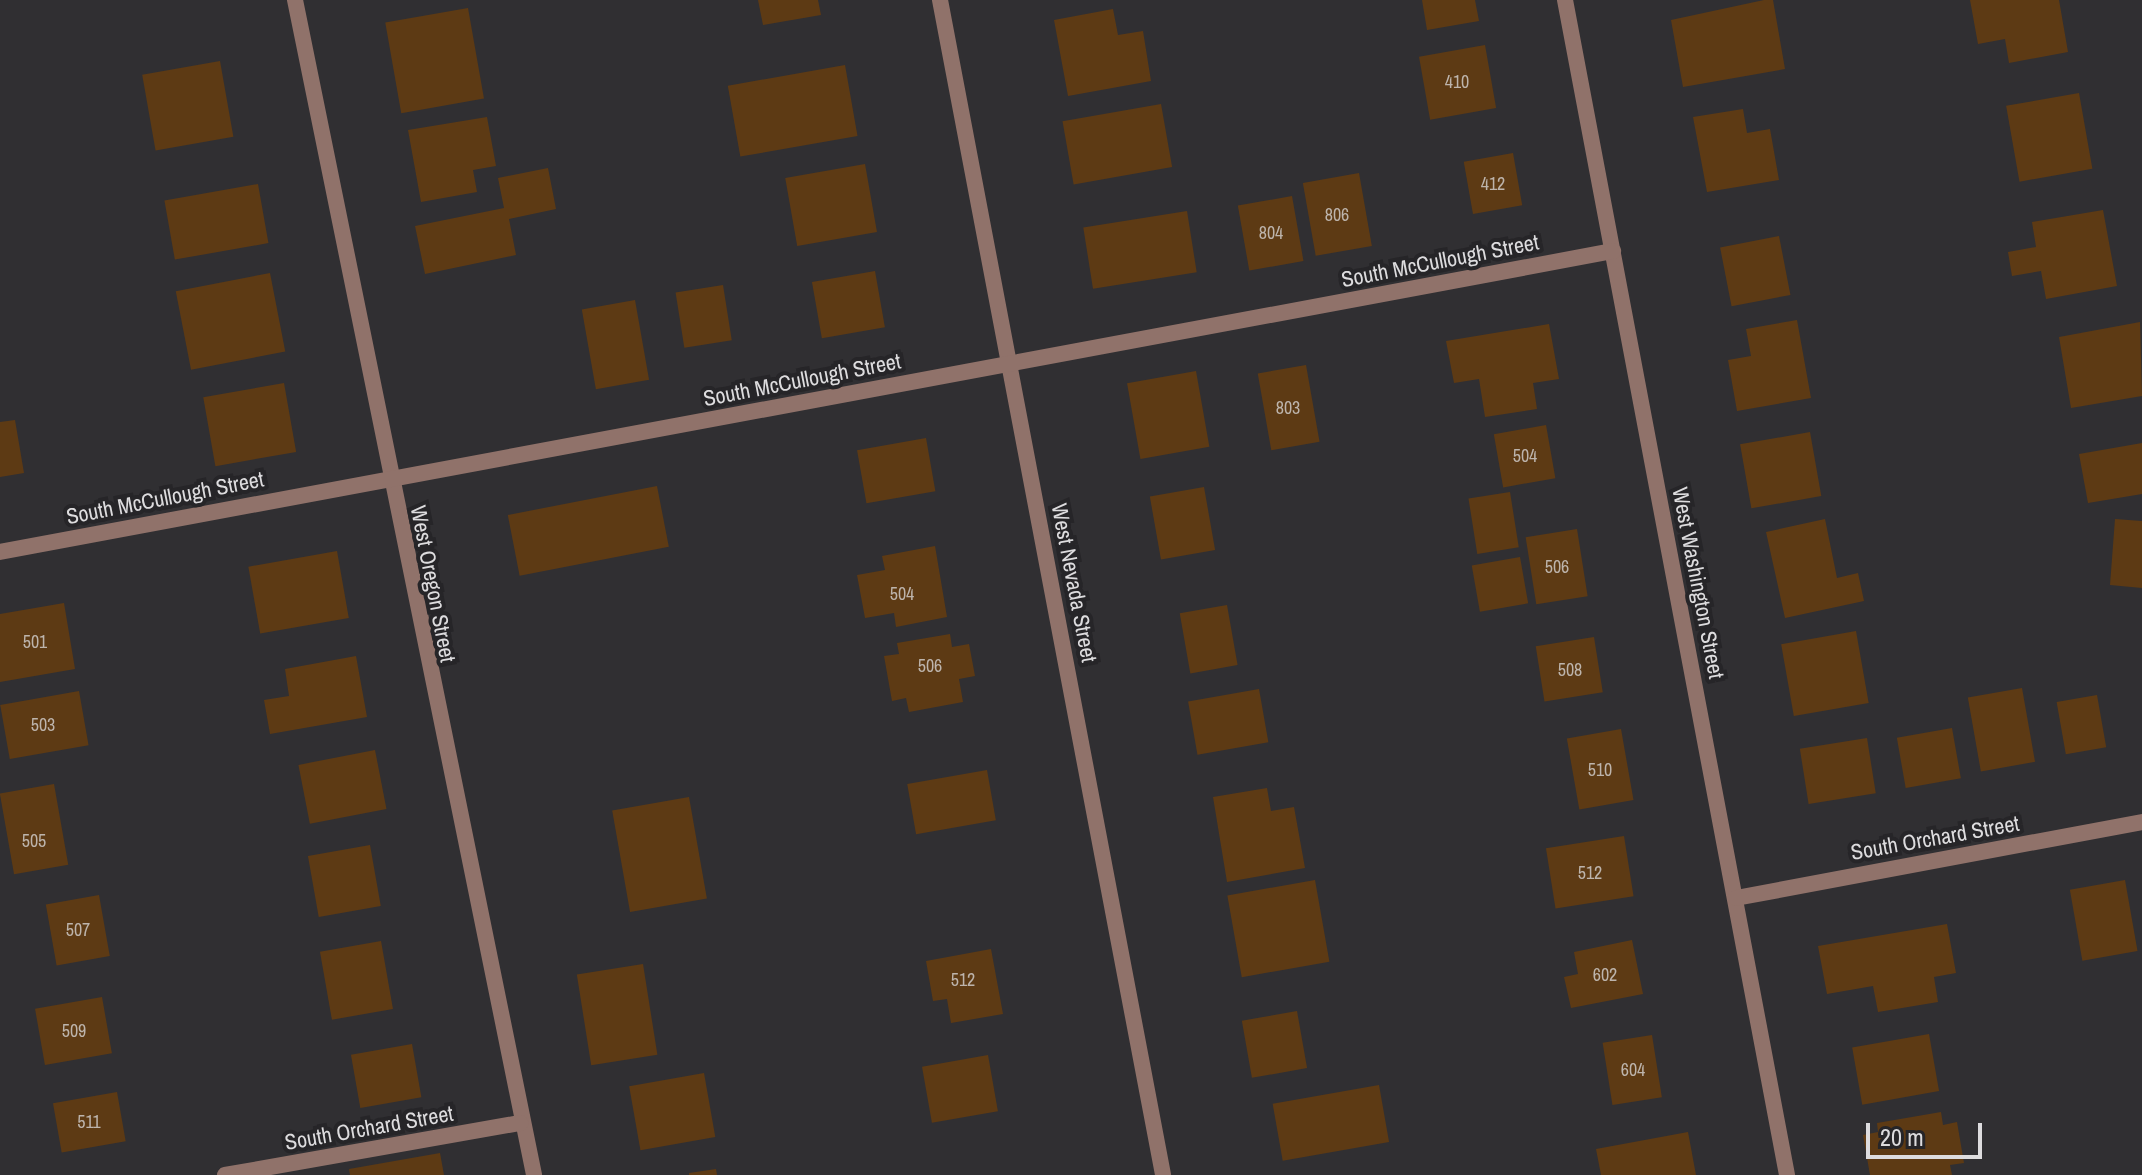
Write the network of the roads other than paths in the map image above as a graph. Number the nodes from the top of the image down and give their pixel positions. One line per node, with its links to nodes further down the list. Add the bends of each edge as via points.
1 (295, 0): 6 (street, West Oregon Street)
2 (940, 0): 5 (street, West Nevada Street)
3 (1565, 0): 4 (street, West Washington Street)
4 (1613, 251): 5 (street, South McCullough Street); 9 (street, West Washington Street)
5 (1011, 364): 6 (street, South McCullough Street); 13 (street, West Nevada Street)
6 (391, 479): 7 (street, South McCullough Street); 10 (street, West Oregon Street)
7 (0, 552)
8 (2142, 822): 9 (street, South Orchard Street)
9 (1736, 898): 14 (street, West Washington Street)
10 (520, 1123): 11 (street, South Orchard Street); 12 (street, West Oregon Street)
11 (225, 1175)
12 (534, 1175)
13 (1163, 1175)
14 (1787, 1175)

